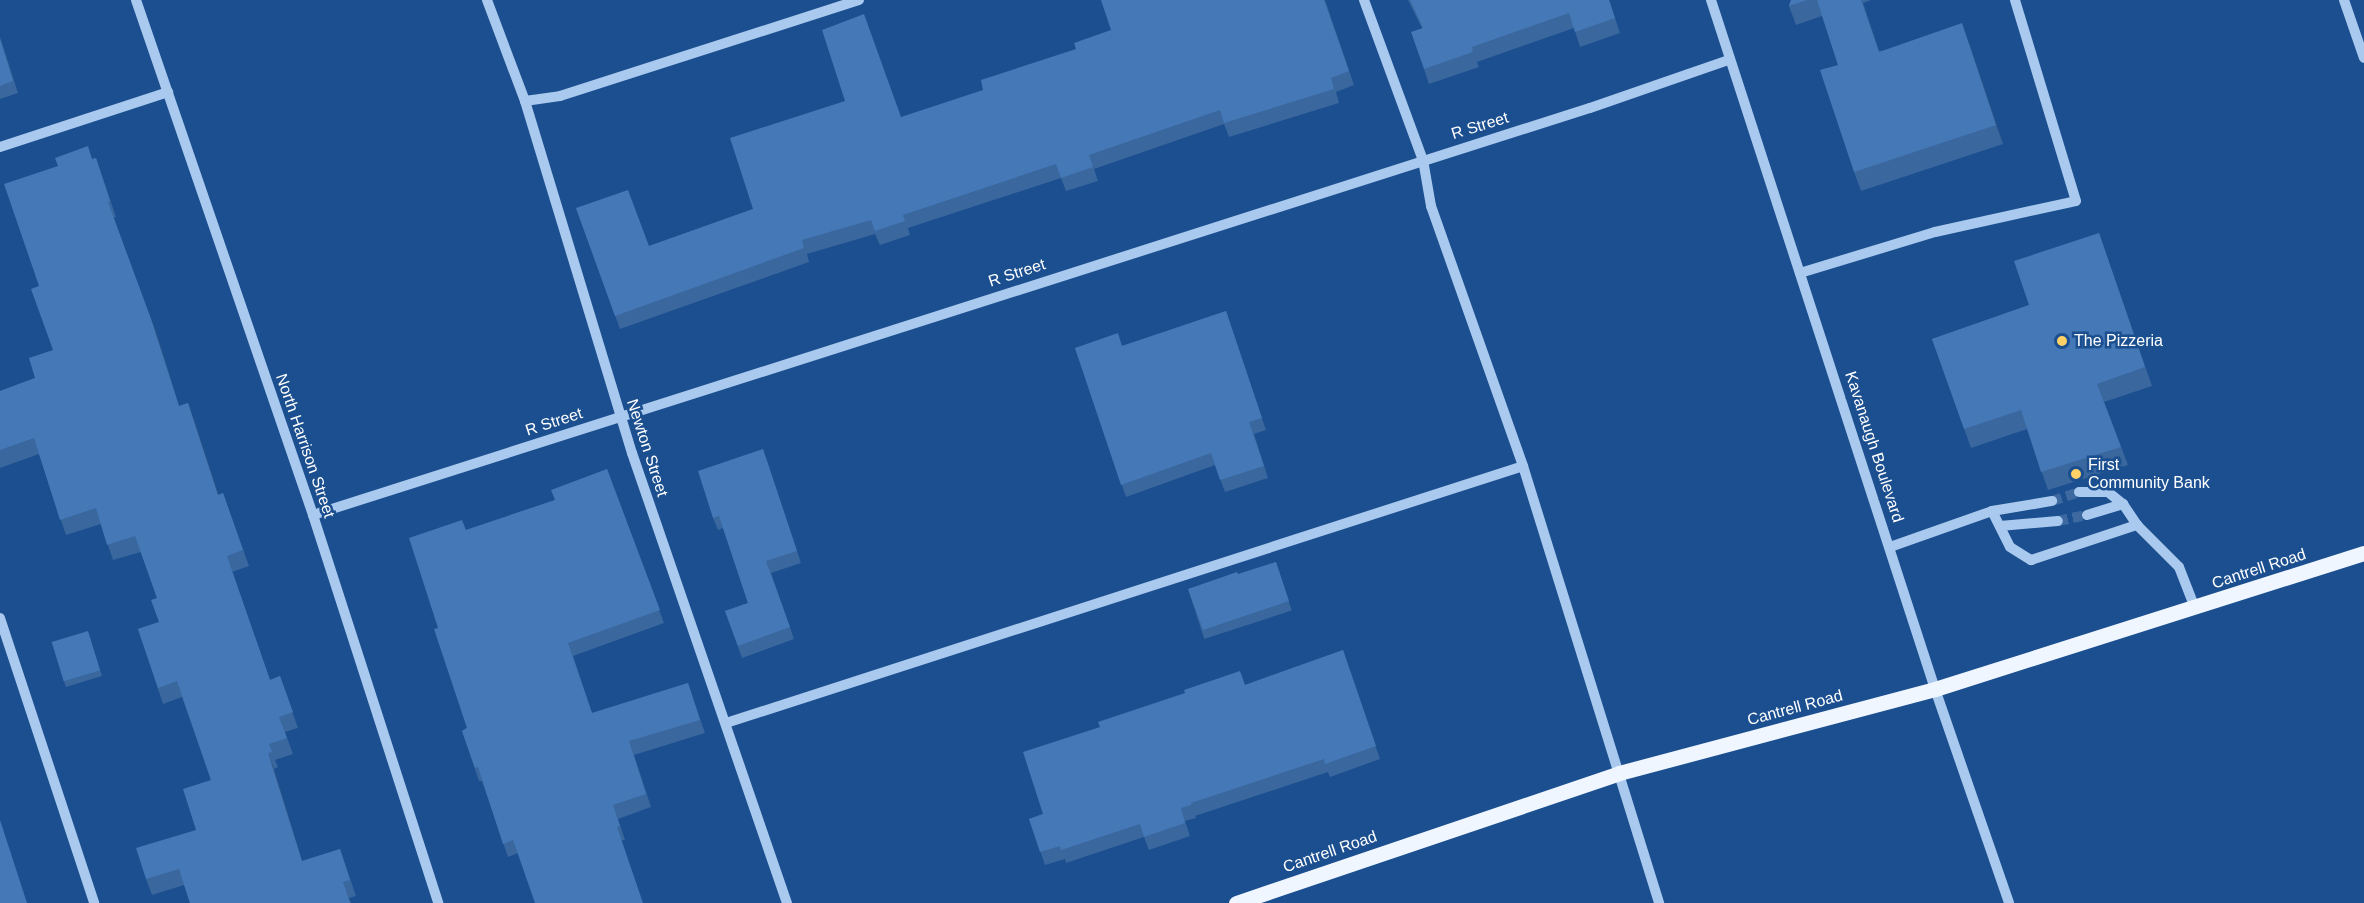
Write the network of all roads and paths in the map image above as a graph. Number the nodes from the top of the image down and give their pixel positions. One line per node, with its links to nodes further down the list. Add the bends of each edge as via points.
1 (136, 0): 10 (street, North Harrison Street)
2 (487, 0): 11 (street, Newton Street)
3 (859, 0): 11 (street, via 560,96)
4 (1364, 0): 13 (street)
5 (1710, 0): 9 (street, Kavanaugh Boulevard)
6 (2015, 0): 14 (street, via 2076,201 1935,231)
7 (2344, 0): 8 (street)
8 (2364, 58)
9 (1730, 60): 13 (street, R Street); 14 (street, Kavanaugh Boulevard)
10 (168, 92): 12 (street); 21 (street, North Harrison Street)
11 (525, 101): 15 (street, Newton Street)
12 (0, 147)
13 (1423, 160): 15 (street, R Street); 16 (street, via 1431,206)
14 (1800, 273): 26 (street, Kavanaugh Boulevard)
15 (621, 416): 21 (street, R Street); 31 (street, Newton Street)
16 (1523, 466): 31 (street); 32 (street)
17 (2079, 492): 19 (street, via 2108,492)
18 (2052, 501): 20 (street)
19 (2122, 504): 22 (street); 24 (street)
20 (1992, 511): 25 (street); 26 (street)
21 (313, 515): 34 (street, North Harrison Street)
22 (2087, 515)
23 (2058, 521): 25 (street)
24 (2137, 525): 25 (street, via 2031,560 2010,547); 28 (street, via 2179,567)
25 (2000, 526)
26 (1890, 547): 30 (street, Kavanaugh Boulevard)
27 (2364, 553): 28 (main road, Cantrell Road)
28 (2195, 608): 30 (main road, Cantrell Road)
29 (0, 618): 33 (street)
30 (1935, 689): 32 (main road, Cantrell Road); 38 (street, Kavanaugh Boulevard)
31 (726, 723): 35 (street, Newton Street)
32 (1619, 773): 36 (main road, Cantrell Road); 37 (street)
33 (94, 903)
34 (438, 903)
35 (787, 903)
36 (1236, 903)
37 (1659, 903)
38 (2009, 903)

